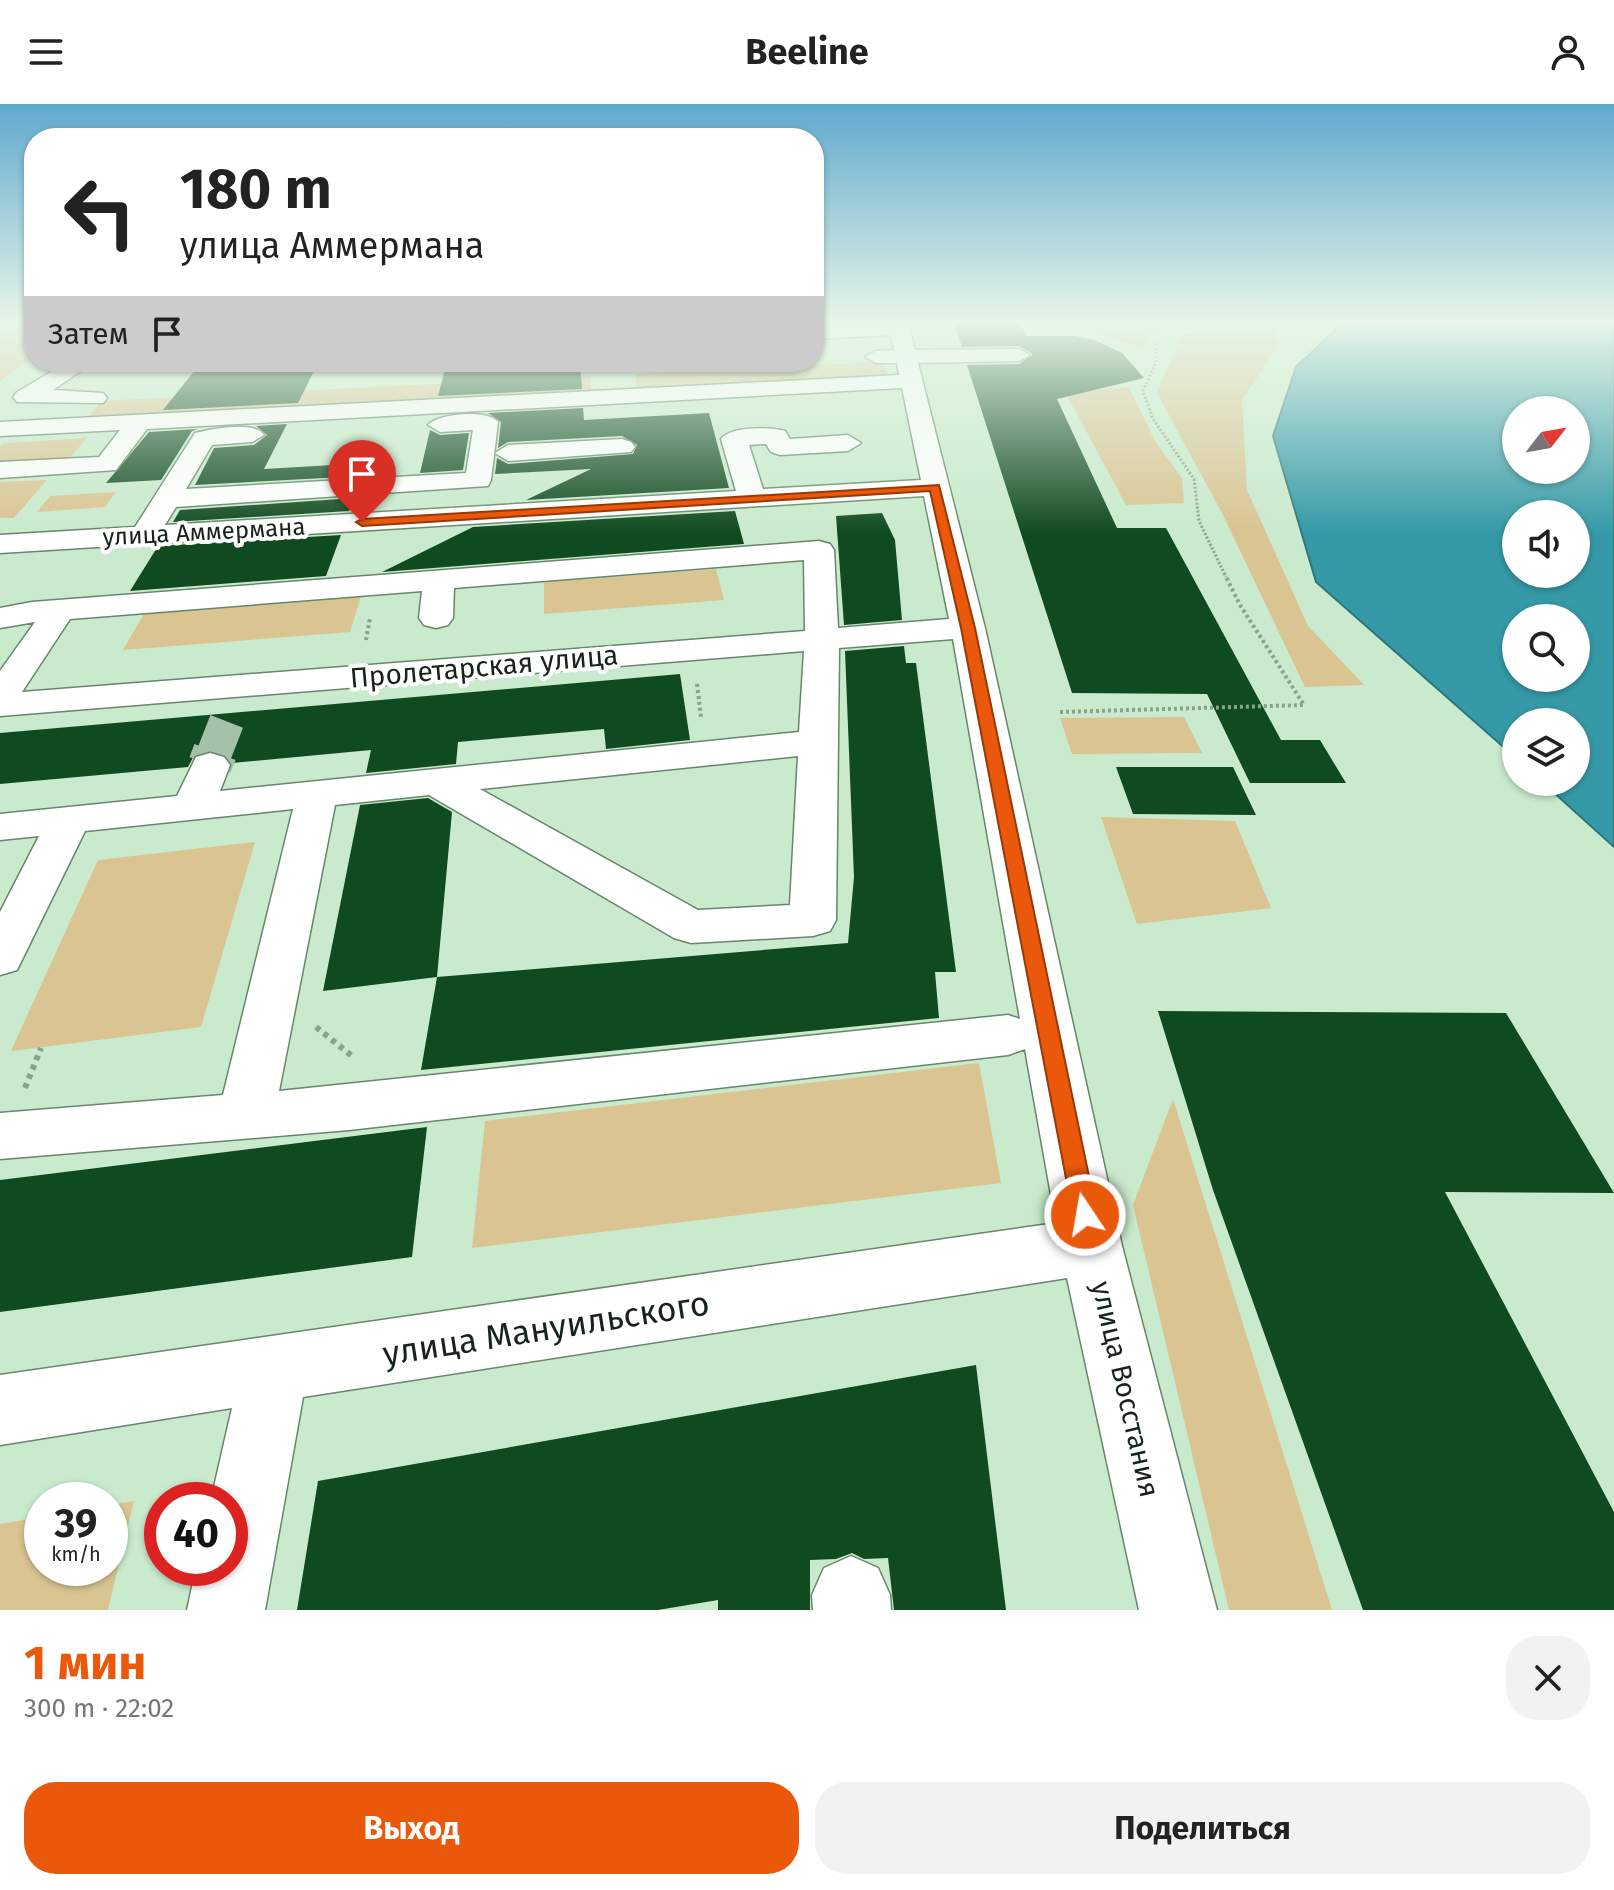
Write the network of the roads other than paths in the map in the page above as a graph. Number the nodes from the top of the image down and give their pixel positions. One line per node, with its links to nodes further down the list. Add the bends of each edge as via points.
1 (35, 392): 5 (street)
2 (614, 392): 6 (street)
3 (688, 392): 6 (street)
4 (914, 392): 17 (street, улица Восстания)
5 (29, 396): 7 (street); 9 (street)
6 (614, 396): 8 (street)
7 (110, 397)
8 (515, 402): 10 (street); 15 (street, via 508,456)
9 (0, 406)
10 (351, 420): 12 (street); 19 (street, via 486,422 478,480)
11 (140, 421): 12 (street); 13 (street); 16 (street, via 107,464)
12 (212, 428): 19 (street)
13 (0, 429)
14 (848, 443): 18 (street, via 739,454)
15 (622, 447)
16 (0, 470)
17 (935, 487): 18 (street, улица Аммермана); 27 (street, улица Восстания)
18 (752, 498): 22 (street, улица Аммермана)
19 (166, 499): 20 (street)
20 (145, 535): 21 (street, улица Аммермана); 22 (street, улица Аммермана)
21 (0, 544)
22 (385, 552): 23 (street); 24 (street)
23 (438, 581): 26 (street); 28 (street, via 819,550)
24 (59, 611): 25 (street); 29 (street)
25 (0, 618)
26 (436, 618)
27 (968, 628): 28 (street, Пролетарская улица); 42 (street, улица Восстания)
28 (822, 639): 30 (street, Пролетарская улица, via 358,676 235,699); 31 (street)
29 (0, 697)
30 (0, 705)
31 (818, 742): 33 (street); 33 (street, via 813,920 691,927)
32 (210, 765): 35 (street)
33 (436, 782): 34 (street)
34 (317, 794): 35 (street); 40 (street)
35 (193, 807): 36 (street)
36 (69, 820): 37 (street); 38 (street)
37 (0, 827)
38 (0, 958)
39 (1008, 1035): 40 (street)
40 (246, 1116): 41 (street)
41 (0, 1136)
42 (1091, 1246): 43 (street, улица Мануильского); 46 (street, улица Восстания)
43 (274, 1369): 44 (street, улица Мануильского); 45 (street)
44 (0, 1410)
45 (226, 1610)
46 (1178, 1610)

